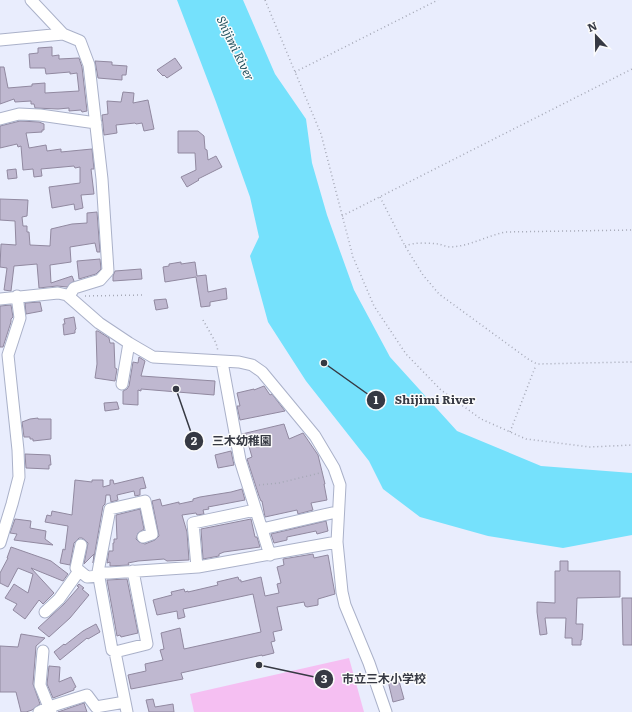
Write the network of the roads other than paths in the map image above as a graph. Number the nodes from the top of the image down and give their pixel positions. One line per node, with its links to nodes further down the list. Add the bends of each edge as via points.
1 (31, 0): 2 (street)
2 (63, 34): 3 (street); 5 (street, via 80,41 89,65)
3 (0, 40)
4 (0, 119): 5 (street, via 19,114)
5 (96, 123): 7 (street, via 108,271 100,280 74,288)
6 (17, 296): 7 (street, via 58,293); 8 (street); 16 (street, via 20,318 8,355 19,477)
7 (69, 296): 9 (street, via 99,323)
8 (0, 299)
9 (129, 343): 10 (street, via 153,357); 11 (street)
10 (222, 362): 12 (street, via 240,460); 13 (street, via 252,365 262,372 315,436 334,468 340,485)
11 (122, 384)
12 (255, 510): 14 (street); 20 (street, via 193,523)
13 (338, 513): 14 (street); 17 (street)
14 (262, 529): 19 (street)
15 (143, 537): 23 (street, via 152,534 145,501 110,509)
16 (0, 542)
17 (337, 542): 19 (street); 29 (street, via 345,605)
18 (80, 545): 21 (street, via 76,568)
19 (270, 555): 20 (street)
20 (197, 567): 22 (street)
21 (79, 571): 23 (street, via 87,577); 24 (street, via 59,599)
22 (133, 571): 23 (street); 26 (street, via 147,644)
23 (98, 574): 26 (street, via 112,650)
24 (45, 612)
25 (43, 651): 28 (street, via 40,685)
26 (115, 652): 27 (street)
27 (126, 707): 28 (street, via 96,707 88,695)
28 (46, 710)
29 (386, 712)

